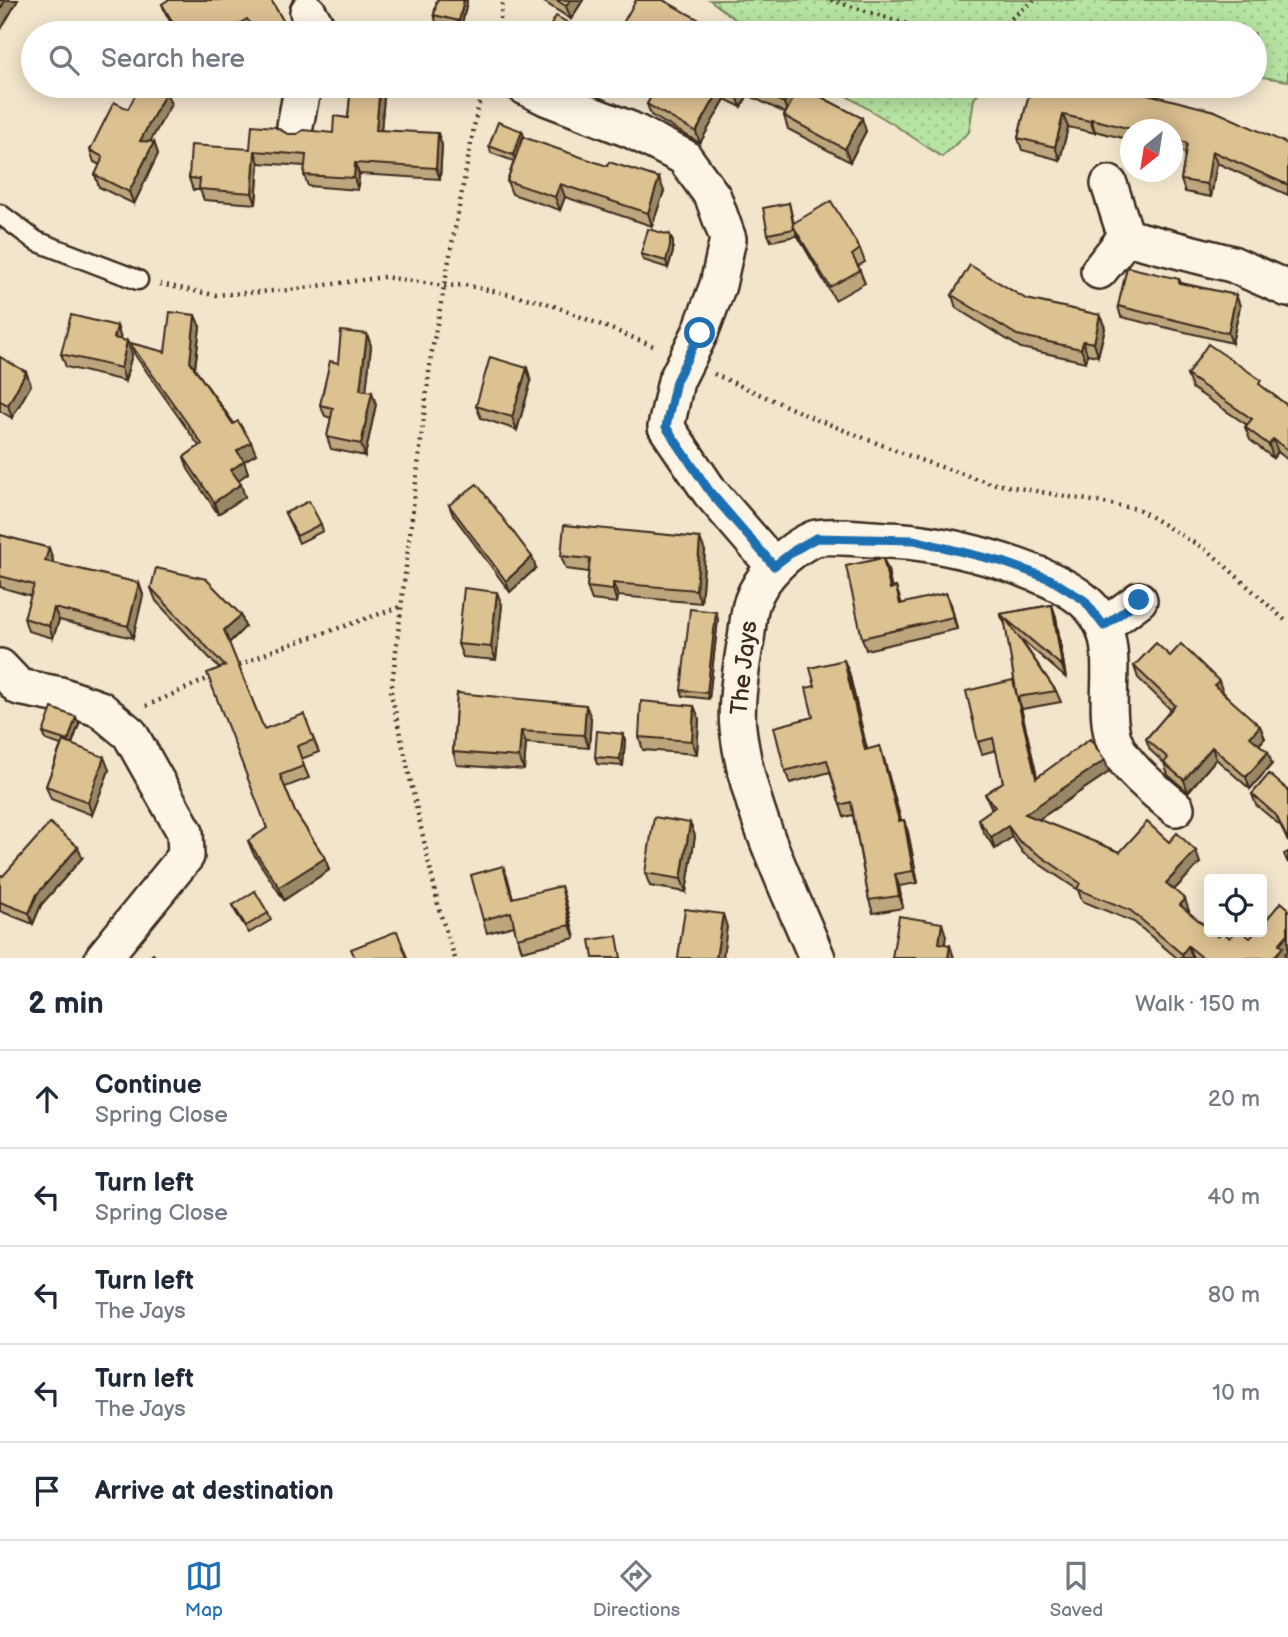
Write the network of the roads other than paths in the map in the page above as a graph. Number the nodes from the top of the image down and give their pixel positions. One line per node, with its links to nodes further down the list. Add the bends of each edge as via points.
1 (300, 98): 3 (street)
2 (548, 98): 10 (street, via 631,130 684,157 713,197 728,239 718,285 676,381 666,427 710,492)
3 (295, 126)
4 (1110, 184): 6 (street)
5 (0, 214): 8 (lane, via 36,241)
6 (1126, 237): 7 (street); 9 (street, via 1231,264)
7 (1099, 271)
8 (138, 280)
9 (1288, 289)
10 (774, 566): 12 (street, The Jays, via 816,538 914,540 1050,579 1084,600); 16 (street, The Jays, via 752,601 738,727 763,828)
11 (1139, 600): 12 (street)
12 (1104, 626): 14 (street, The Jays, via 1112,666 1108,701 1114,740 1129,785)
13 (0, 667): 15 (street, via 19,687 100,709 130,734 185,832 186,856)
14 (1176, 808)
15 (103, 958)
16 (817, 958)

